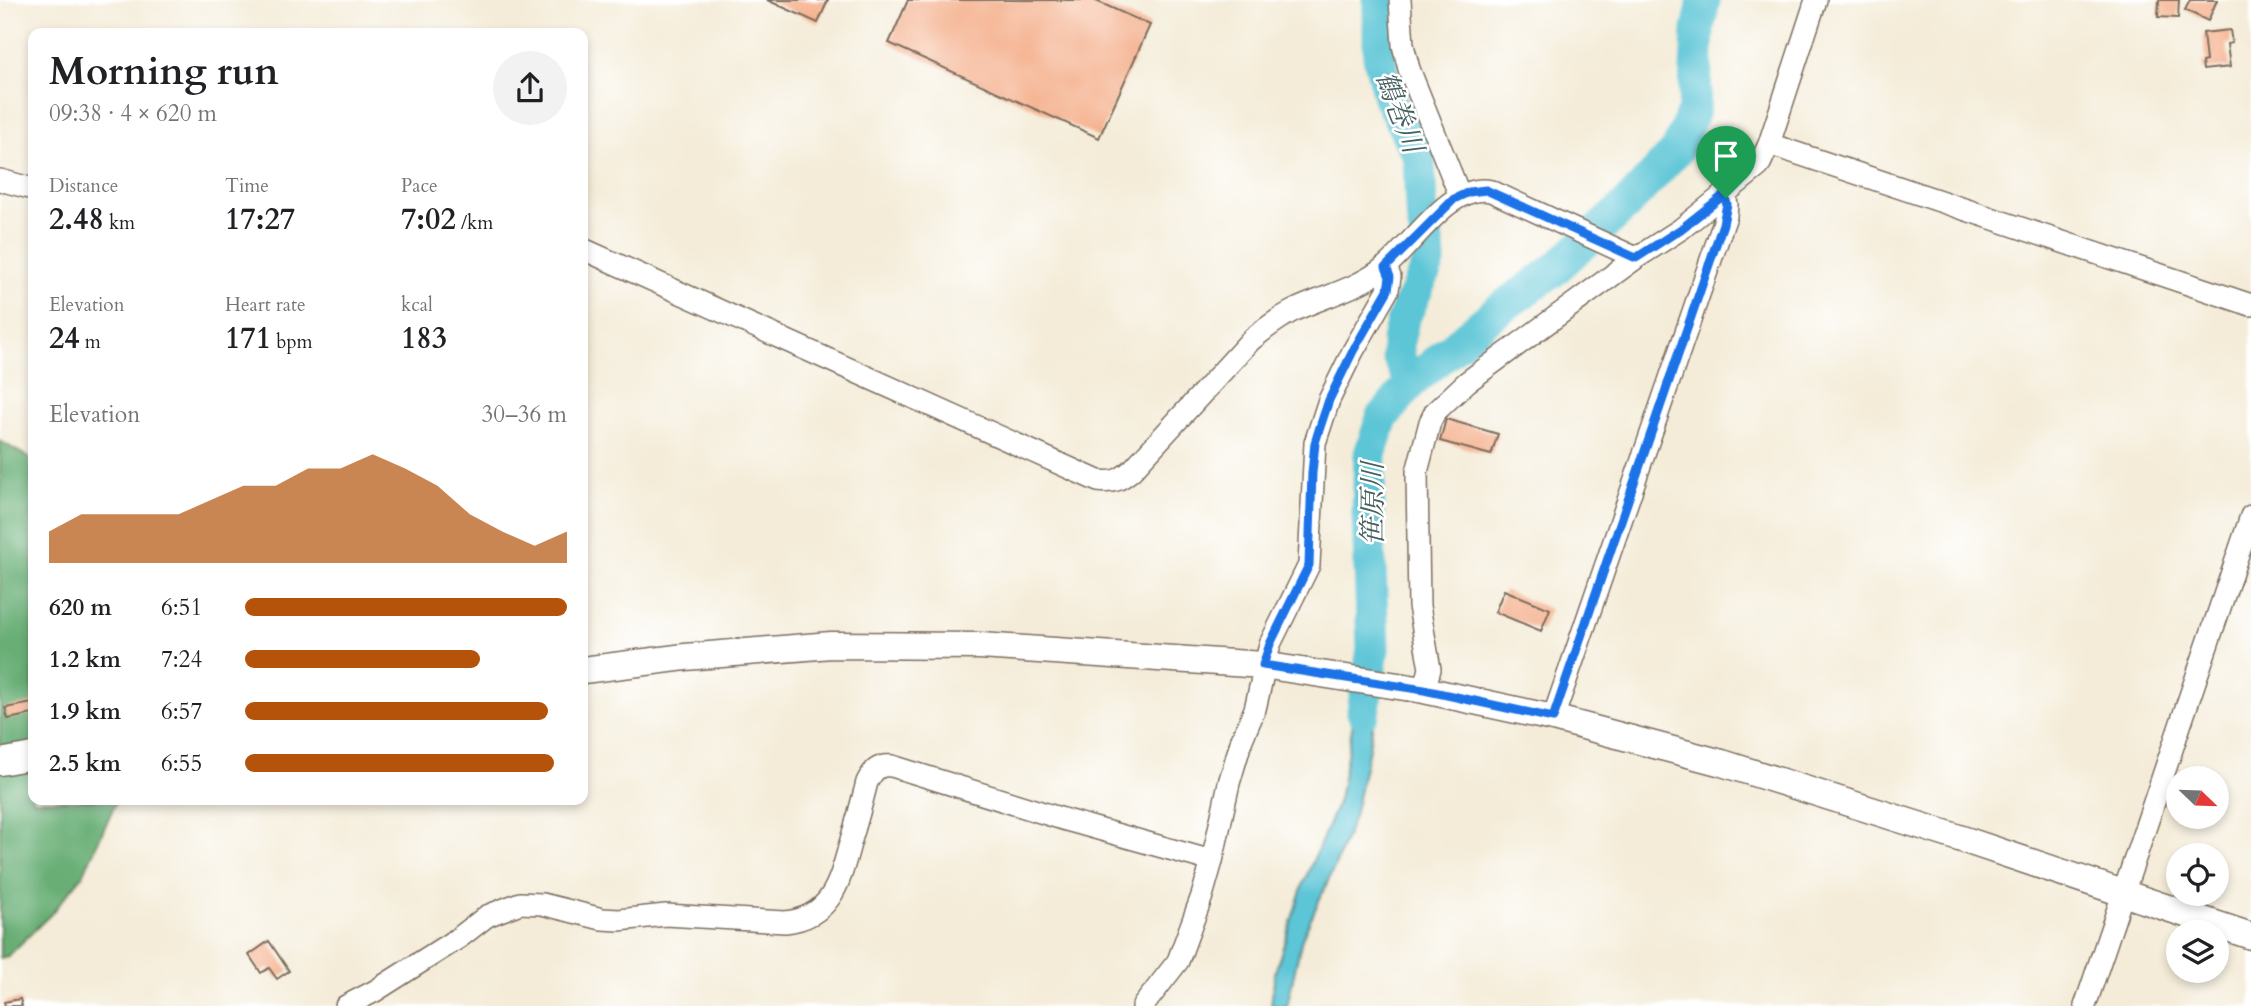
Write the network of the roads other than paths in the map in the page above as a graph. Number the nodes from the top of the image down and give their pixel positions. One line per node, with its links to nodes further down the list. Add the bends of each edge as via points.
1 (1400, 0): 7 (street, via 1409,69)
2 (1816, 0): 3 (street)
3 (1769, 144): 6 (street, via 1759,166); 11 (street)
4 (0, 180): 5 (street)
5 (28, 188)
6 (1724, 195): 9 (street); 16 (street, via 1726,216)
7 (1457, 198): 9 (street, via 1491,191); 10 (street)
8 (588, 251): 10 (street, via 1108,482 1121,480 1132,470 1272,323 1353,286)
9 (1636, 258): 15 (street, via 1467,383 1430,422 1418,472 1419,606 1430,669)
10 (1391, 261): 13 (street, via 1388,290 1353,351 1319,430 1312,473 1309,565)
11 (2251, 305)
12 (2251, 516): 20 (street)
13 (1263, 665): 14 (street, via 980,646 831,645); 15 (street); 19 (street, via 1255,709 1228,783)
14 (588, 669)
15 (1424, 690): 16 (street)
16 (1553, 718): 20 (street, via 1722,763)
17 (28, 757): 18 (street)
18 (0, 761)
19 (1212, 861): 22 (street, via 881,766 867,782 836,888 825,905 802,919 785,922 667,915 619,920 520,903 486,916 460,937); 23 (street, via 1178,961)
20 (2122, 894): 21 (street); 24 (street)
21 (2251, 936)
22 (346, 1006)
23 (1143, 1006)
24 (2085, 1006)

